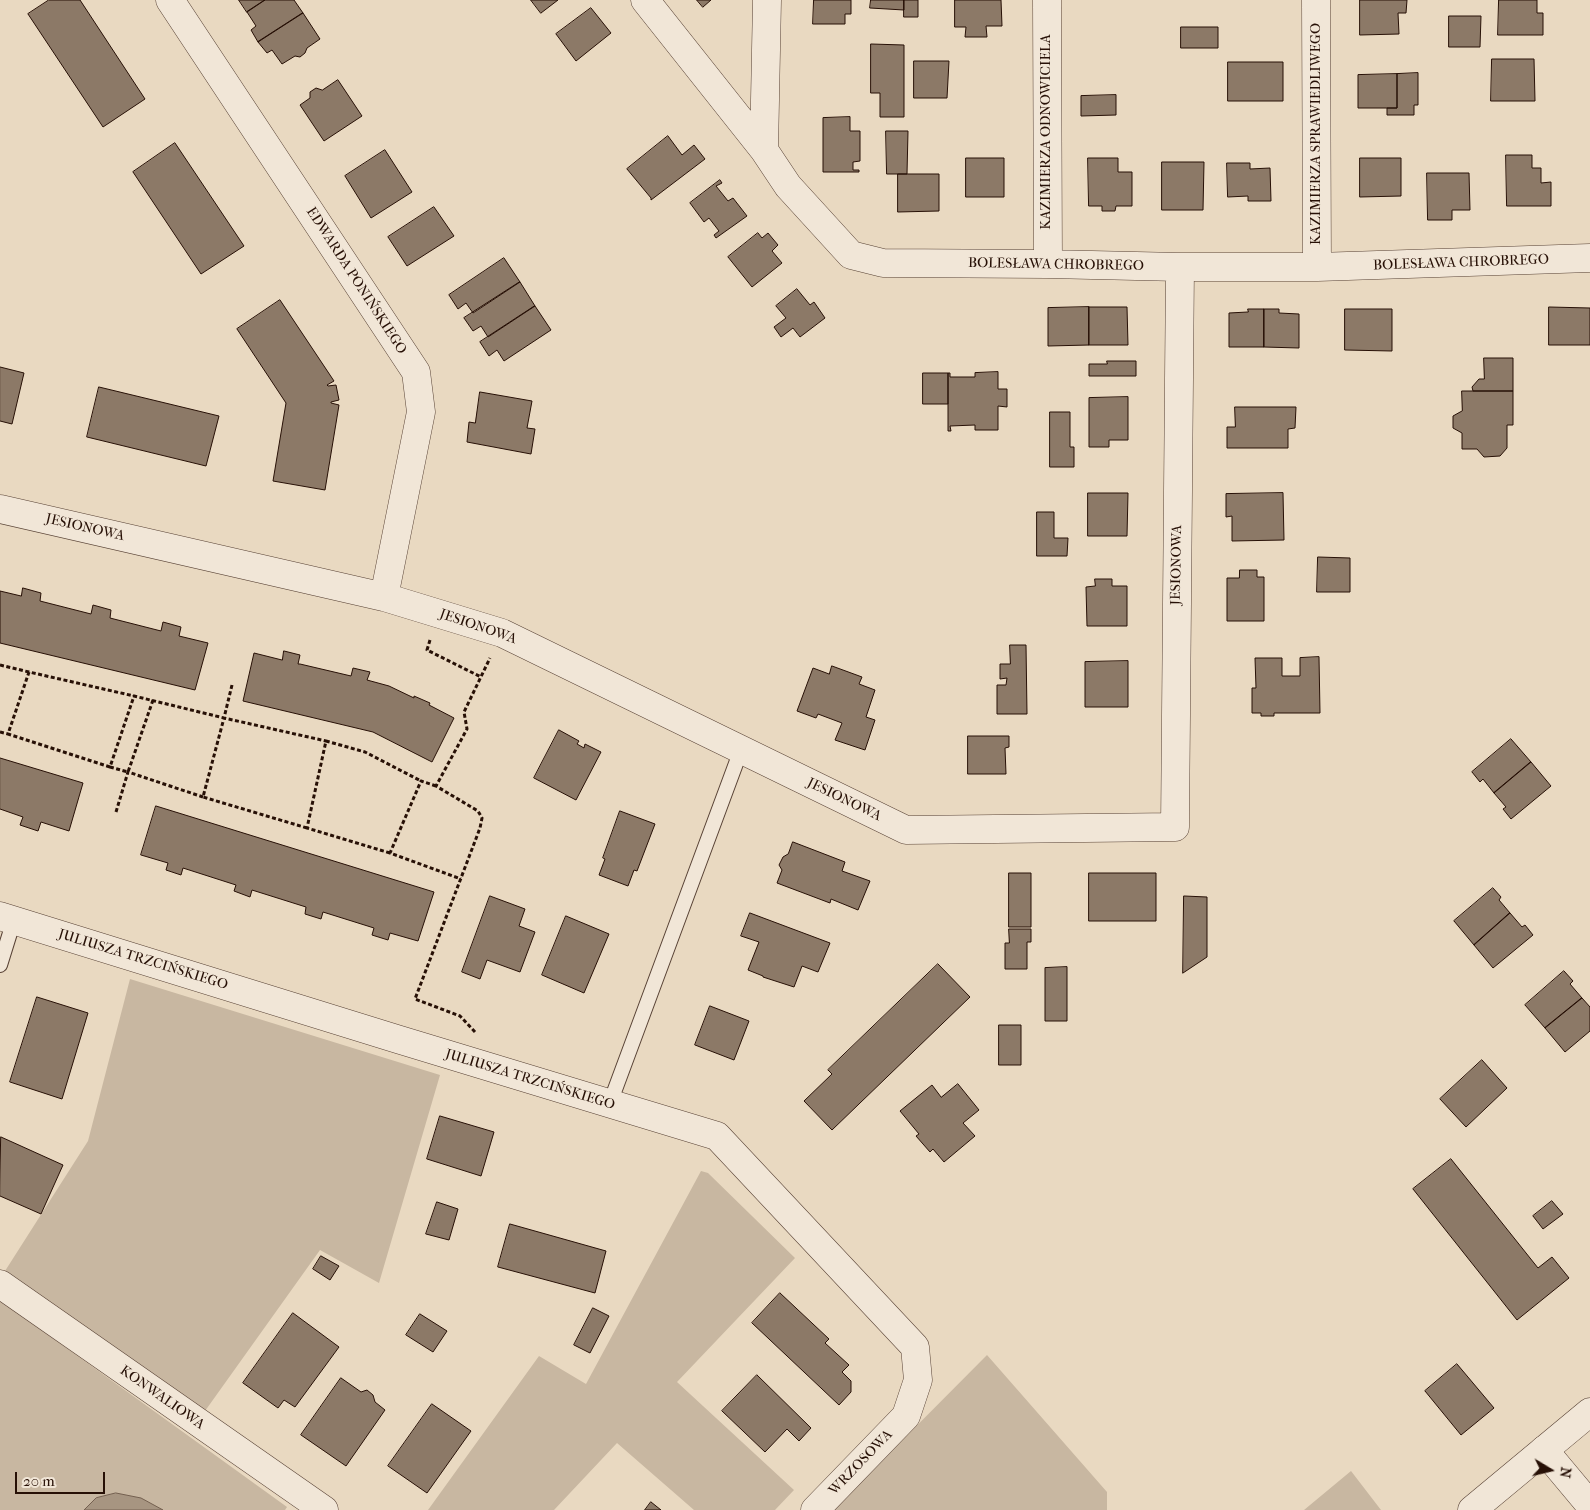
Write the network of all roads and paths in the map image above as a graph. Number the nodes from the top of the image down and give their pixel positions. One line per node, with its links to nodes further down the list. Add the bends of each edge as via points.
1 (170, 0): 12 (street, EDWARDA PONIŃSKIEGO, via 416,372 421,412)
2 (645, 0): 6 (street, BOLESŁAWA CHROBREGO)
3 (766, 0): 6 (street)
4 (1047, 0): 8 (street, KAZIMIERZA ODNOWICIELA)
5 (1316, 0): 10 (street, KAZIMIERZA SPRAWIEDLIWEGO)
6 (764, 150): 8 (street, BOLESŁAWA CHROBREGO, via 788,186 851,255 883,263)
7 (1590, 258): 10 (street, BOLESŁAWA CHROBREGO)
8 (1048, 264): 9 (street, BOLESŁAWA CHROBREGO)
9 (1180, 267): 10 (street, BOLESŁAWA CHROBREGO); 25 (street, JESIONOWA, via 1175,827 906,830)
10 (1317, 267)
11 (0, 509): 12 (street, JESIONOWA)
12 (384, 596): 13 (street, JESIONOWA)
13 (437, 613): 14 (street, JESIONOWA); 17 (path, via 427,650)
14 (502, 633): 17 (path); 25 (street, JESIONOWA)
15 (0, 665): 16 (path)
16 (30, 672): 19 (path); 23 (path)
17 (481, 677): 29 (path, via 464,712 467,729)
18 (232, 685): 21 (path)
19 (134, 696): 20 (path); 26 (path)
20 (153, 700): 21 (path); 27 (path)
21 (224, 718): 24 (path); 30 (path)
22 (0, 732): 23 (path)
23 (8, 734): 26 (path)
24 (326, 741): 28 (path, via 365,752); 32 (path)
25 (741, 750): 38 (lane)
26 (110, 767): 27 (path)
27 (128, 772): 30 (path); 31 (path)
28 (421, 781): 29 (path); 33 (path)
29 (436, 786): 34 (path, via 478,811 482,818)
30 (203, 797): 32 (path)
31 (116, 812)
32 (307, 828): 33 (path)
33 (390, 853): 34 (path)
34 (461, 879): 37 (path, via 415,999 460,1016)
35 (7, 918): 36 (lane); 38 (street, JULIUSZA TRZCIŃSKIEGO)
36 (0, 965)
37 (481, 1038)
38 (610, 1103): 41 (street, JULIUSZA TRZCIŃSKIEGO, via 717,1136 915,1347 918,1380)
39 (0, 1284): 44 (street, KONWALIOWA)
40 (1590, 1412): 42 (street)
41 (906, 1416): 45 (street, WRZOSOWA)
42 (1544, 1450): 43 (street); 46 (street)
43 (1590, 1505)
44 (324, 1510)
45 (815, 1510)
46 (1472, 1510)

